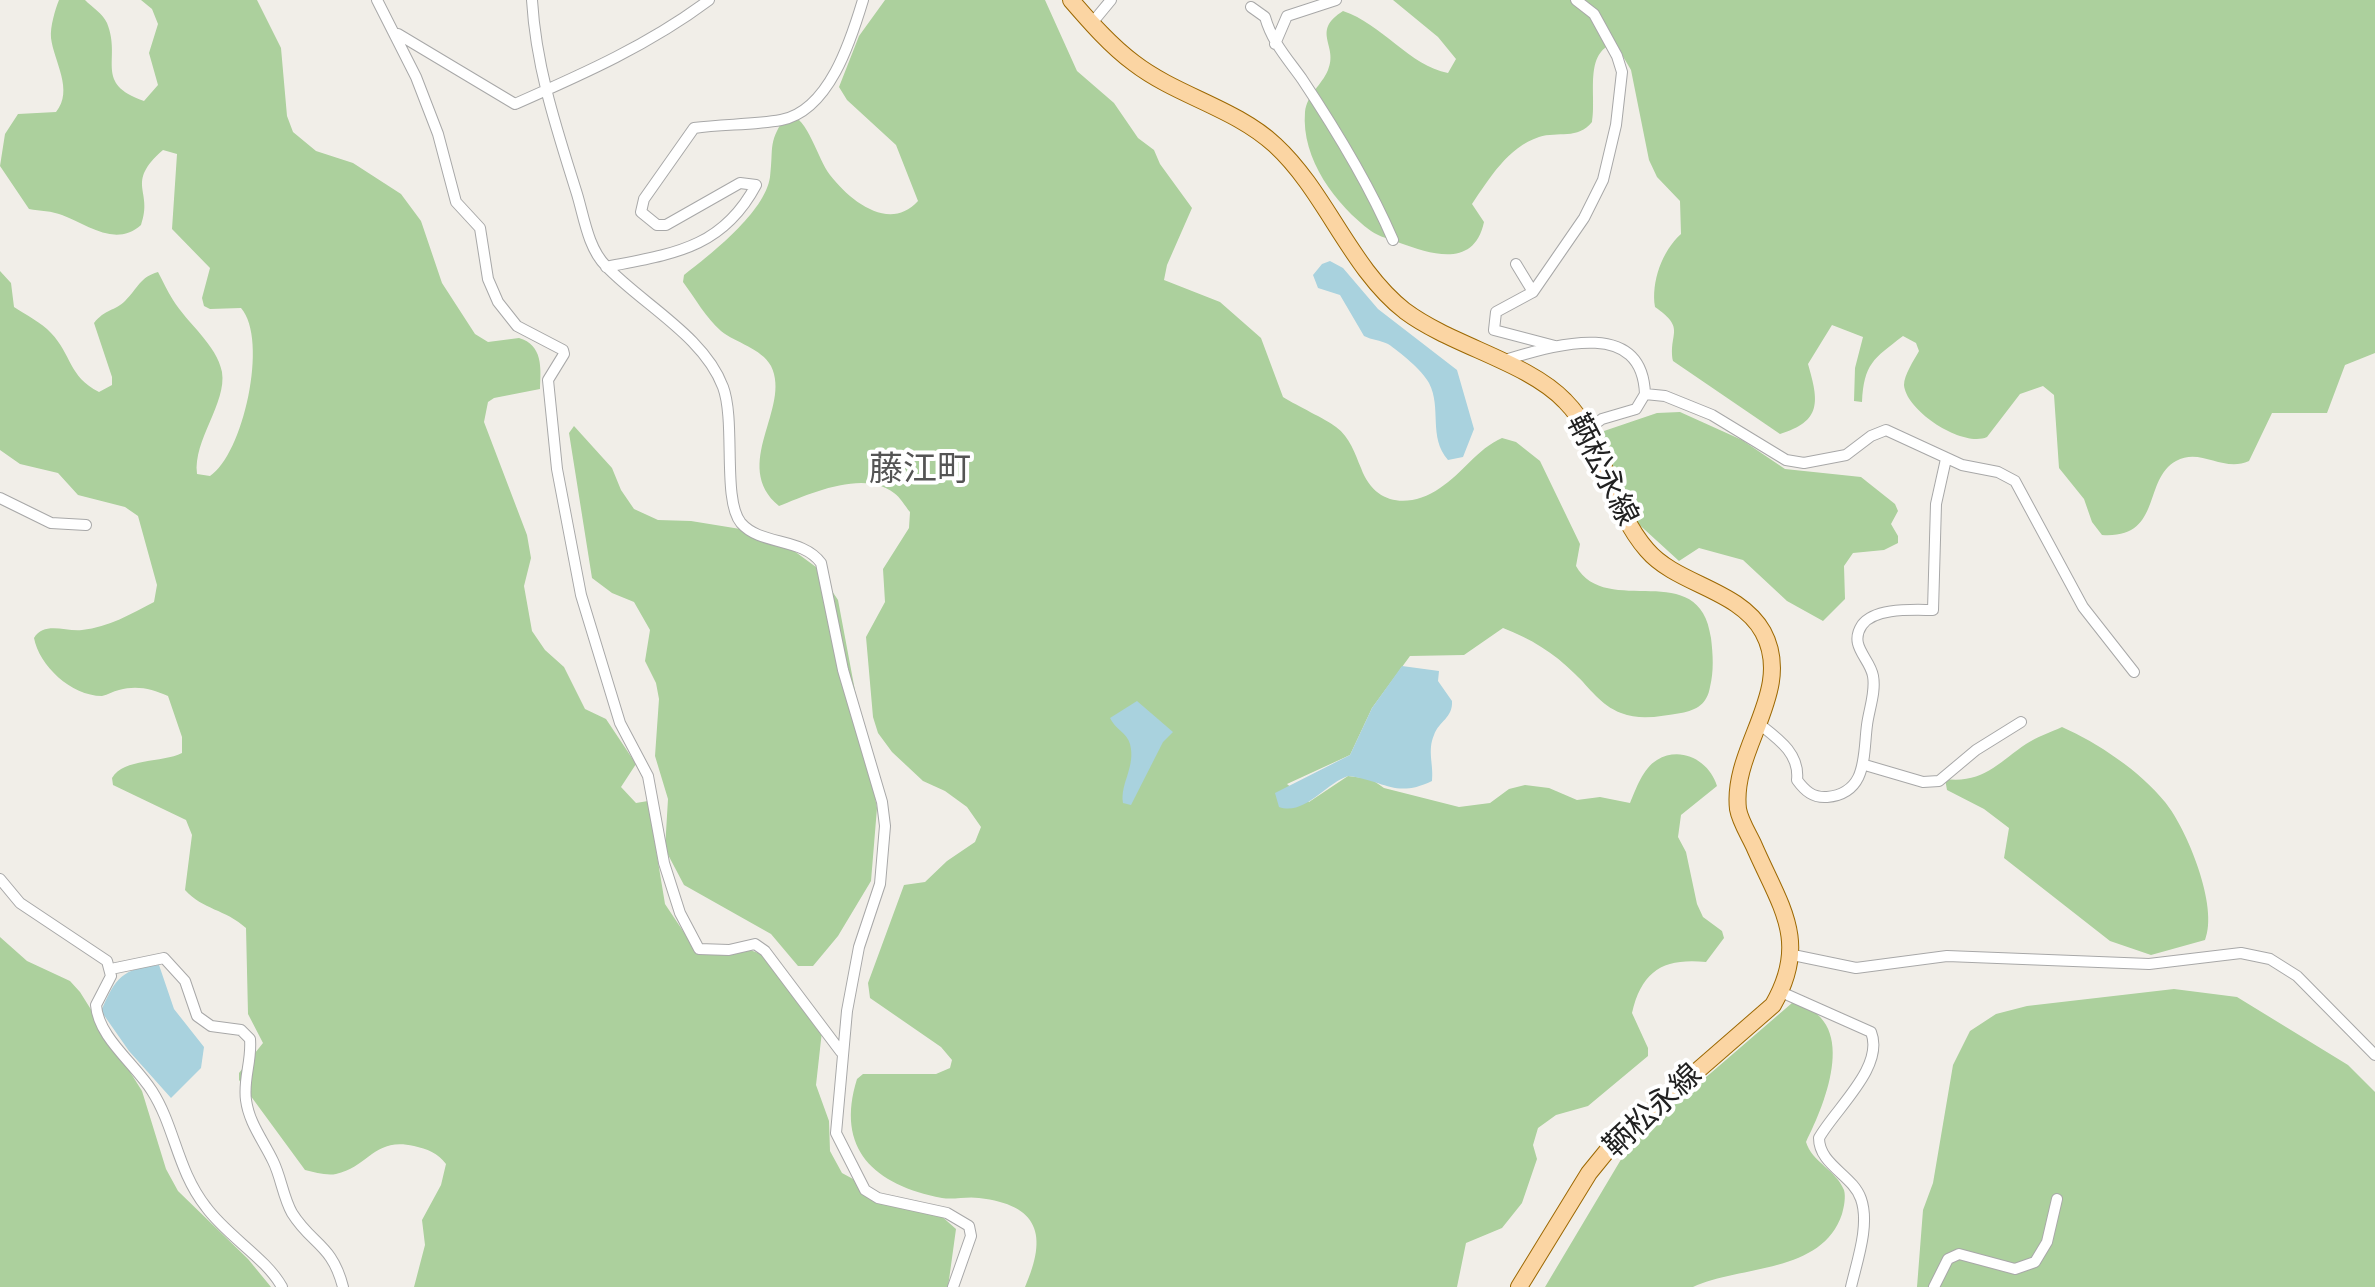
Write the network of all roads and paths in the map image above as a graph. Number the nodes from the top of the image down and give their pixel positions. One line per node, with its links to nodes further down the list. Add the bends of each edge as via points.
1 (377, 0): 11 (street)
2 (532, 0): 13 (street)
3 (709, 0): 13 (street, via 671,28)
4 (863, 0): 16 (street, via 823,92 781,120 694,128 644,199 641,212 657,225 666,225 740,183 756,185 729,224 694,246)
5 (1071, 0): 10 (main road, 鞆松永線)
6 (1111, 0): 10 (street)
7 (1336, 0): 12 (street, via 1287,16)
8 (1576, 0): 17 (street, via 1594,14 1617,56 1622,86 1603,180 1584,218)
9 (1251, 7): 12 (street, via 1265,17)
10 (1092, 23): 19 (main road, 鞆松永線, via 1133,63 1272,141 1300,169 1369,271 1403,309 1450,340)
11 (397, 33): 13 (street, via 515,104); 33 (street, via 438,134 456,202 480,228 488,279 498,302 517,326 563,350 548,380 557,469 581,595 620,723 648,776 664,863 680,913 699,949 755,944 765,951)
12 (1275, 44): 14 (street, via 1375,198)
13 (545, 91): 16 (street, via 587,228)
14 (1393, 240)
15 (1516, 264): 17 (street)
16 (606, 267): 33 (street, via 685,337 717,374 729,409 732,497 742,524 794,544 821,563 885,826 880,884 859,947)
17 (1533, 292): 18 (street, via 1496,312 1494,330)
18 (1555, 346): 19 (street); 20 (street, via 1607,343 1627,353 1641,372)
19 (1499, 362): 21 (main road, 鞆松永線, via 1543,384)
20 (1645, 394): 21 (street, via 1636,409 1591,427); 22 (street, via 1665,396 1712,415 1786,460 1831,461 1886,430)
21 (1580, 420): 27 (main road, 鞆松永線, via 1628,525 1649,553 1738,606 1762,631 1773,670)
22 (1946, 459): 25 (street, via 2015,481 2083,607); 28 (street, via 1936,504 1933,610 1871,619 1858,638 1874,688)
23 (0, 498): 24 (street, via 51,523)
24 (86, 525)
25 (2134, 672)
26 (2021, 722): 28 (street, via 1939,781 1923,782)
27 (1758, 723): 28 (street, via 1794,757 1797,780 1818,797 1850,789); 30 (main road, 鞆松永線, via 1745,750 1738,811 1787,916)
28 (1865, 765)
29 (0, 879): 31 (street, via 20,903 97,953)
30 (1793, 955): 32 (main road, 鞆松永線); 34 (street, via 1856,968 1947,956 2149,964 2241,953 2270,959 2297,976)
31 (111, 969): 36 (street, via 96,1005 102,1028 154,1094 177,1156 204,1206); 37 (street, via 164,958 185,981 197,1016 211,1026 241,1030 250,1039 245,1098 250,1120 274,1162 290,1210 328,1250)
32 (1781, 992): 39 (main road, 鞆松永線, via 1773,1005 1611,1146); 40 (street, via 1871,1032 1874,1038 1865,1072 1819,1138 1821,1153 1861,1198 1864,1214)
33 (841, 1052): 38 (street, via 836,1133 859,1182 878,1198 947,1213 969,1226 971,1236)
34 (2375, 1055)
35 (2057, 1199): 41 (street, via 2047,1242 2035,1262 2015,1269 1959,1254 1948,1259)
36 (282, 1287)
37 (343, 1287)
38 (953, 1287)
39 (1519, 1287)
40 (1851, 1287)
41 (1934, 1287)

